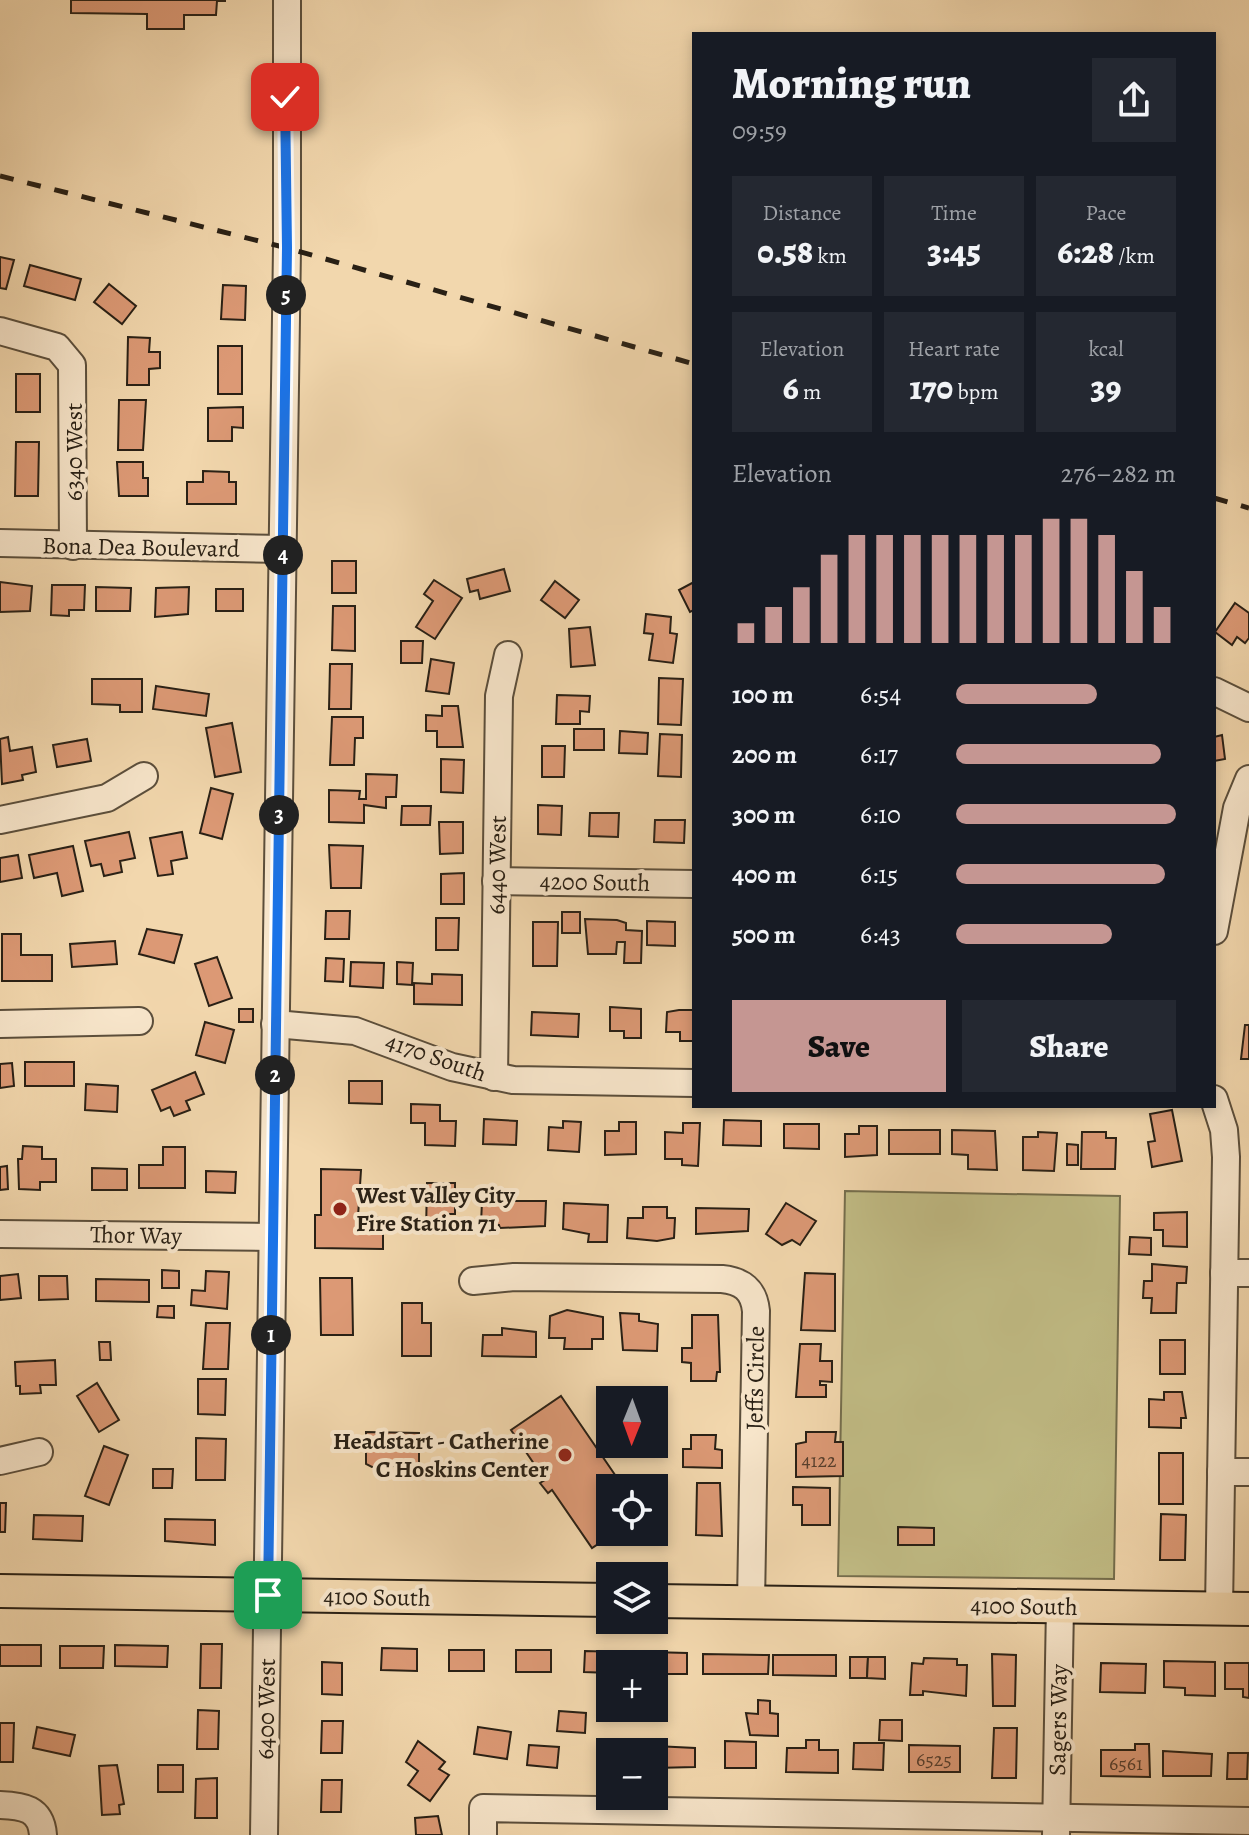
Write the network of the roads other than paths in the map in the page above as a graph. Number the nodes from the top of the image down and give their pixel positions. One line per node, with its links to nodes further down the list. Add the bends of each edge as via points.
1 (287, 0): 5 (street, 6400 West)
2 (0, 331): 4 (street, 6340 West, via 50,344 69,358 74,381)
3 (0, 543): 4 (street, Bona Dea Boulevard)
4 (73, 546): 5 (street, Bona Dea Boulevard)
5 (283, 549): 18 (street, 6400 West)
6 (508, 655): 12 (street, 6440 West, via 499,696)
7 (1216, 692): 8 (street)
8 (1249, 708)
9 (144, 776): 11 (street, via 107,798)
10 (1249, 779): 14 (street)
11 (0, 820)
12 (496, 881): 13 (street, 4200 South); 19 (street, 6440 West)
13 (692, 884)
14 (1218, 890): 15 (street)
15 (1216, 910)
16 (139, 1021): 17 (street)
17 (0, 1024)
18 (275, 1024): 19 (street, 4170 South, via 355,1031); 23 (street, 6400 West)
19 (494, 1077): 20 (street, 4170 South)
20 (692, 1083)
21 (1216, 1107): 24 (street, via 1225,1144)
22 (0, 1234): 23 (street, Thor Way)
23 (272, 1237): 31 (street, 6400 West)
24 (1236, 1273): 28 (street)
25 (473, 1281): 34 (street, Jeffs Circle, via 722,1279 749,1290 756,1311)
26 (39, 1452): 27 (street)
27 (0, 1461)
28 (1221, 1472): 29 (street); 36 (street)
29 (1249, 1472)
30 (0, 1591): 31 (main road, 4100 South)
31 (268, 1595): 32 (main road, 4100 South); 41 (street, 6400 West)
32 (596, 1600)
33 (668, 1601): 34 (main road, 4100 South)
34 (751, 1603): 35 (main road, 4100 South)
35 (1060, 1606): 36 (main road, 4100 South); 40 (street, Sagers Way)
36 (1234, 1609)
37 (0, 1805): 39 (street, via 21,1806)
38 (1249, 1821): 40 (street)
39 (39, 1824)
40 (1056, 1826): 42 (street, via 483,1808)
41 (264, 1835)
42 (483, 1835)

